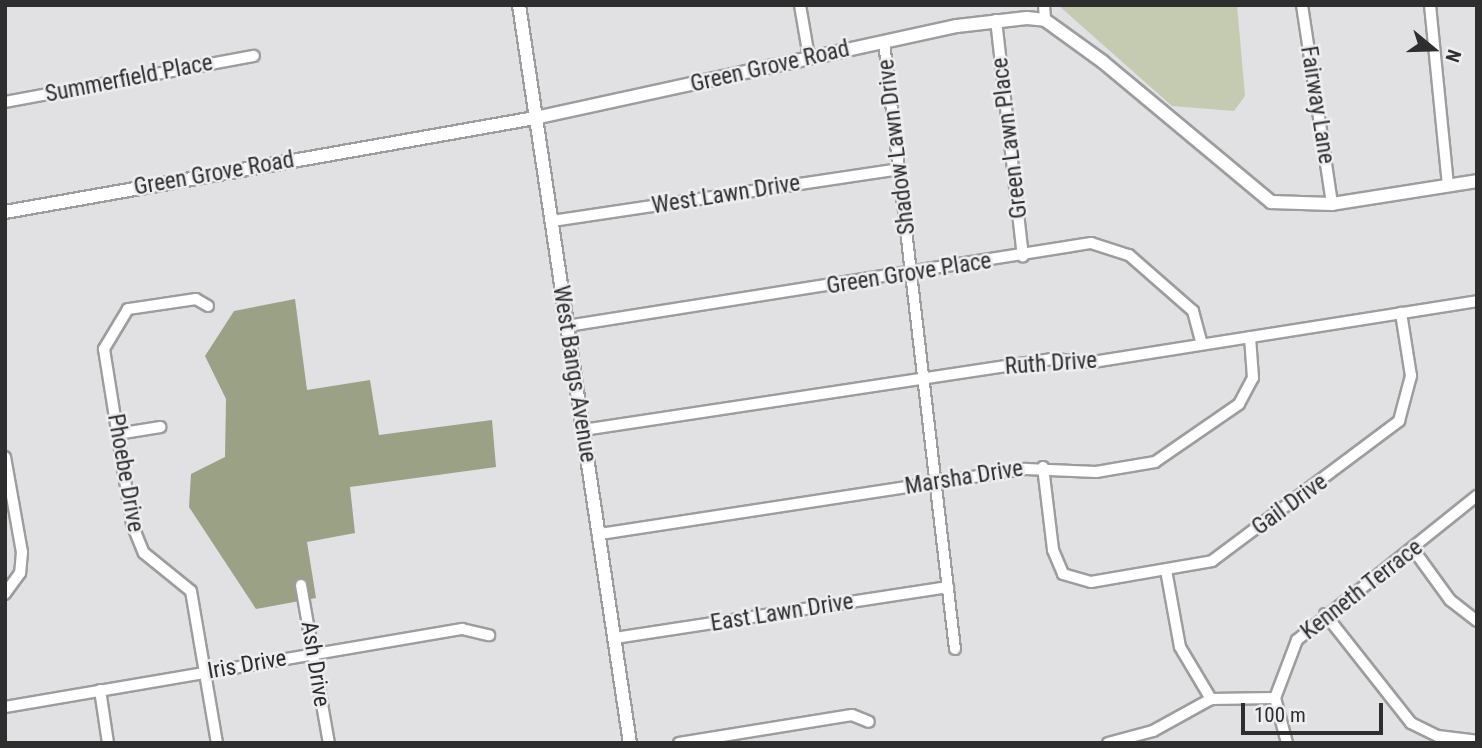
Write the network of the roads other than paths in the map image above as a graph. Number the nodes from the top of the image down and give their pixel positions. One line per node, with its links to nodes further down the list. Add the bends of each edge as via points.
1 (519, 5): 12 (street, West Bangs Avenue)
2 (800, 5): 10 (street)
3 (1044, 5): 7 (street)
4 (1301, 5): 16 (street, Fairway Lane)
5 (1430, 5): 15 (street)
6 (996, 20): 7 (street, Green Grove Road); 8 (street, Green Grove Road); 19 (street, Green Lawn Place)
7 (1045, 20): 16 (street, via 1262,196 1284,205)
8 (884, 42): 10 (street, Green Grove Road); 13 (street, Shadow Lawn Drive)
9 (254, 56): 11 (street, Summerfield Place)
10 (809, 57): 12 (street, Green Grove Road)
11 (5, 102)
12 (535, 118): 17 (street, Green Grove Road); 18 (street, West Bangs Avenue)
13 (900, 169): 18 (street, West Lawn Drive); 20 (street, Shadow Lawn Drive)
14 (1477, 181): 15 (street)
15 (1448, 186): 16 (street)
16 (1332, 204)
17 (5, 212)
18 (552, 221): 24 (street, West Bangs Avenue)
19 (1023, 256): 20 (street, Green Grove Place); 26 (street, Green Grove Place, via 1080,243 1118,249 1193,311)
20 (911, 273): 24 (street, Green Grove Place); 27 (street, Shadow Lawn Drive)
21 (1477, 301): 23 (street, Ruth Drive)
22 (208, 306): 30 (street, Phoebe Drive, via 196,299 136,307 116,322 104,349)
23 (1401, 313): 25 (street, Ruth Drive); 37 (street, Gail Drive, via 1410,386 1390,431 1221,556)
24 (567, 326): 29 (street, West Bangs Avenue)
25 (1250, 337): 26 (street, Ruth Drive); 32 (street, Marsha Drive, via 1254,366 1244,398 1175,454 1096,472)
26 (1202, 344): 27 (street, Ruth Drive)
27 (924, 378): 29 (street, Ruth Drive); 33 (street, Shadow Lawn Drive)
28 (160, 427): 30 (street)
29 (583, 430): 35 (street, West Bangs Avenue)
30 (117, 434): 47 (street, Phoebe Drive, via 137,544 191,591)
31 (5, 457): 40 (street, via 22,552 20,573)
32 (1044, 467): 33 (street, Marsha Drive); 37 (street, Gail Drive, via 1053,550 1063,574 1091,582)
33 (936, 483): 35 (street, Marsha Drive); 39 (street, Shadow Lawn Drive)
34 (1477, 496): 36 (street, Kenneth Terrace)
35 (600, 534): 44 (street, West Bangs Avenue)
36 (1413, 549): 41 (street, Kenneth Terrace); 42 (street, via 1450,600)
37 (1166, 570): 50 (street, via 1180,647)
38 (301, 585): 46 (street, Ash Drive)
39 (948, 587): 44 (street, East Lawn Drive); 45 (street, Shadow Lawn Drive)
40 (5, 594)
41 (1325, 614): 49 (street, Kenneth Terrace, via 1289,651); 53 (street, via 1411,723 1438,736)
42 (1477, 621)
43 (489, 635): 46 (street, Iris Drive, via 461,629)
44 (615, 638): 57 (street, West Bangs Avenue)
45 (955, 649)
46 (314, 653): 47 (street, Iris Drive); 56 (street, Ash Drive)
47 (207, 673): 48 (street, Iris Drive); 55 (street, Phoebe Drive)
48 (100, 690): 51 (street, Iris Drive); 54 (street)
49 (1275, 698): 50 (street); 60 (street)
50 (1211, 699): 59 (street, via 1153,731)
51 (5, 707)
52 (869, 722): 58 (street, via 852,715)
53 (1477, 741)
54 (108, 743)
55 (217, 743)
56 (329, 743)
57 (630, 743)
58 (679, 743)
59 (1108, 743)
60 (1287, 743)

